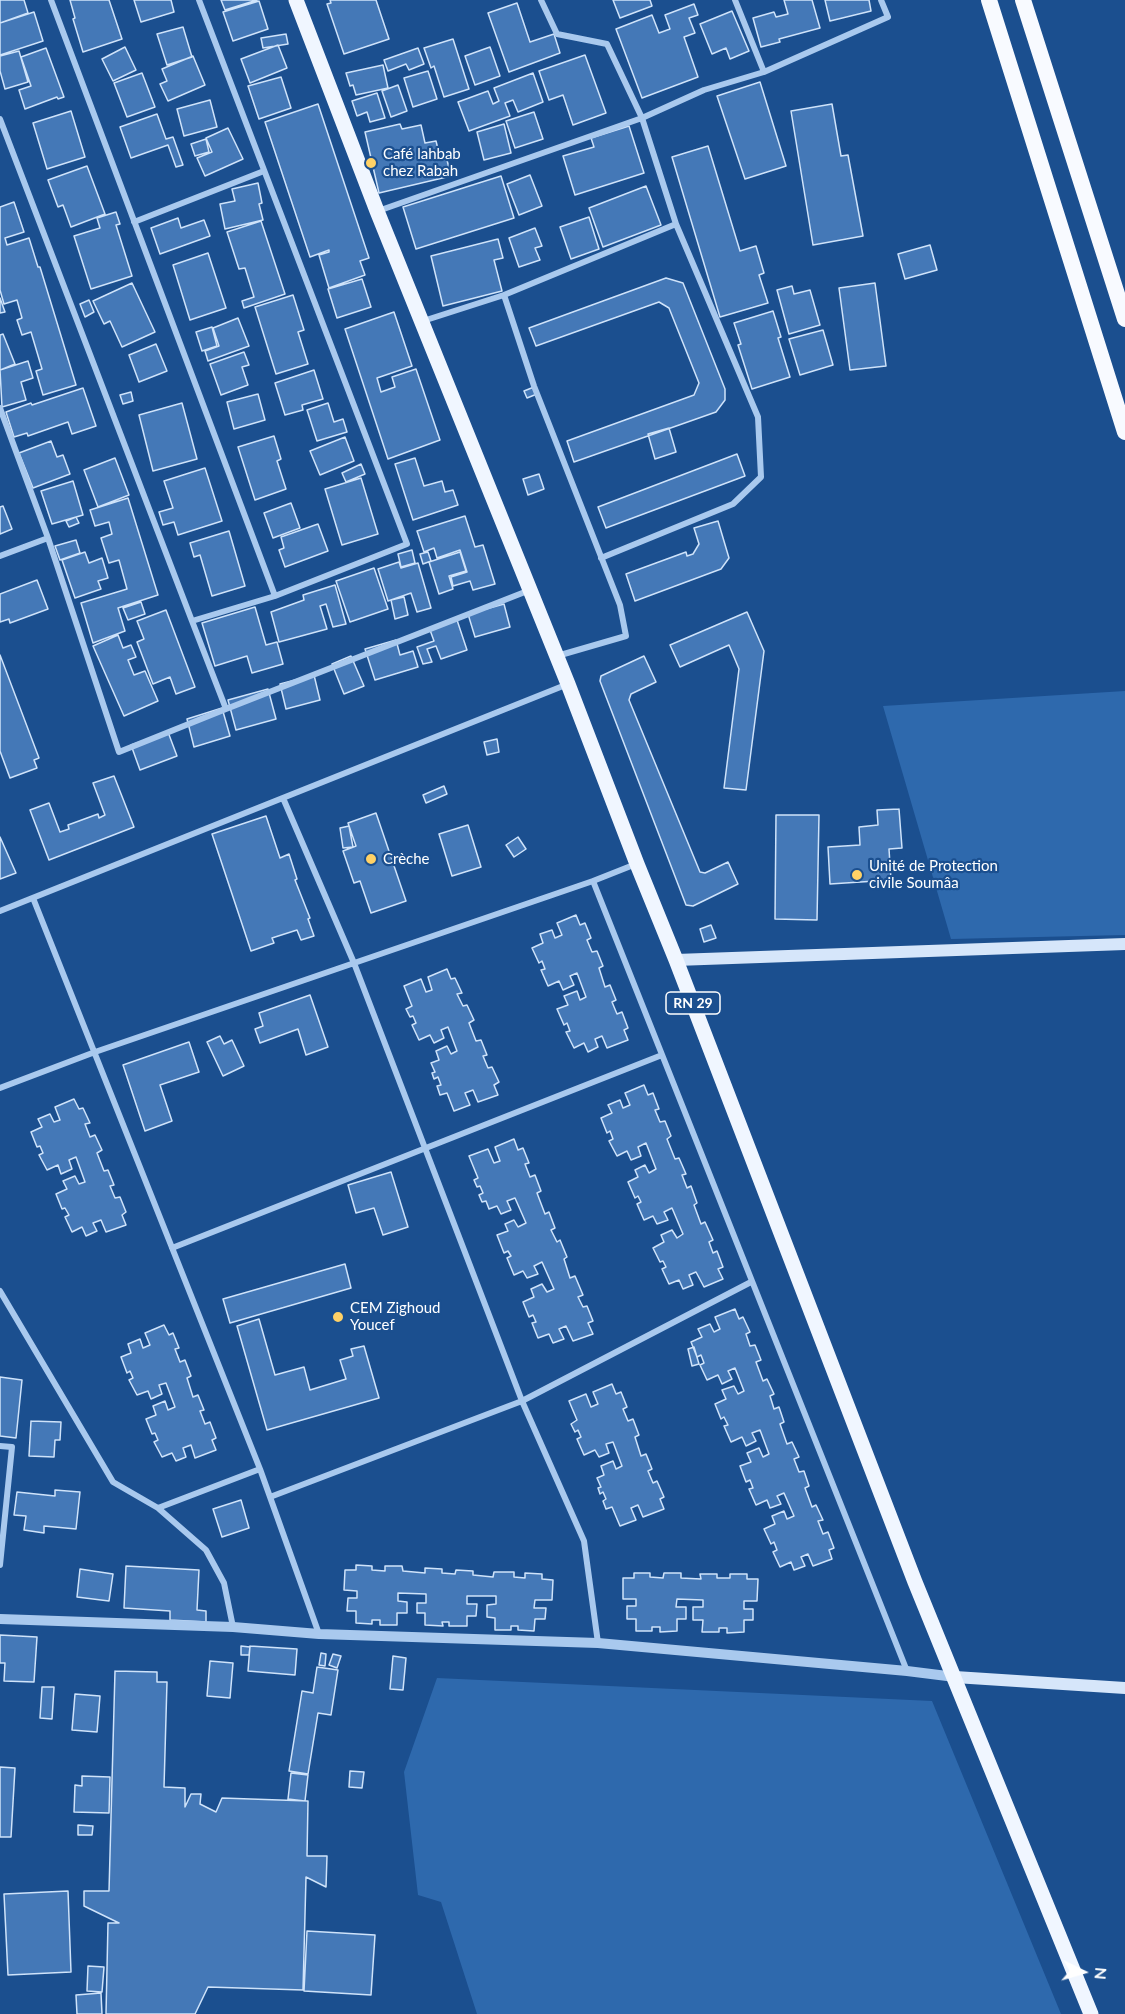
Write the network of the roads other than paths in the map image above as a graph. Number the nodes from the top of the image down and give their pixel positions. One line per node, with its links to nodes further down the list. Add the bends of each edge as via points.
1 (51, 0): 14 (street)
2 (199, 0): 12 (street)
3 (296, 0): 13 (main road, RN 29)
4 (541, 0): 10 (street, via 557,34 607,44)
5 (735, 0): 9 (street)
6 (881, 0): 9 (street, via 888,17)
7 (989, 0): 20 (highway)
8 (1023, 0): 17 (highway)
9 (764, 72): 10 (street, via 704,90)
10 (642, 117): 13 (street); 15 (street)
11 (0, 119): 26 (street)
12 (264, 171): 14 (street); 25 (street, via 407,544)
13 (377, 211): 18 (main road, RN 29)
14 (134, 222): 25 (street)
15 (676, 224): 16 (street); 23 (street, via 758,417 761,477 733,504)
16 (504, 295): 18 (street); 23 (street, via 534,386)
17 (1125, 319)
18 (421, 322): 24 (main road, RN 29)
19 (0, 408): 21 (street)
20 (1125, 432)
21 (48, 538): 22 (street); 29 (street, via 119,753)
22 (0, 556)
23 (601, 558): 27 (street, via 620,605 626,636)
24 (530, 590): 27 (main road, RN 29); 29 (street)
25 (275, 596): 26 (street)
26 (192, 621): 29 (street)
27 (556, 657): 28 (main road, RN 29)
28 (568, 684): 30 (street); 31 (main road, RN 29)
29 (226, 709)
30 (283, 798): 33 (street); 37 (street)
31 (637, 864): 32 (street); 36 (main road, RN 29)
32 (593, 880): 37 (street); 39 (street)
33 (33, 898): 34 (street); 38 (street)
34 (0, 911)
35 (1125, 944): 36 (main road)
36 (676, 960): 56 (main road, RN 29, via 910,1571)
37 (354, 963): 38 (street); 41 (street)
38 (95, 1052): 40 (street); 42 (street)
39 (662, 1055): 41 (street); 43 (street)
40 (0, 1088)
41 (423, 1148): 42 (street); 45 (street)
42 (172, 1248): 47 (street)
43 (751, 1282): 45 (street); 55 (street)
44 (0, 1291): 49 (street, via 113,1482)
45 (522, 1401): 48 (street); 54 (street, via 584,1541)
46 (0, 1446): 50 (street, via 12,1447)
47 (260, 1469): 48 (street); 49 (street)
48 (270, 1497): 53 (street)
49 (158, 1508): 52 (street, via 206,1550 224,1583)
50 (0, 1565)
51 (0, 1619): 52 (street)
52 (233, 1627): 53 (street)
53 (319, 1634): 54 (street)
54 (598, 1643): 55 (street)
55 (906, 1671): 56 (street)
56 (955, 1677): 57 (main road); 58 (main road, RN 29)
57 (1125, 1688)
58 (1089, 2010)

